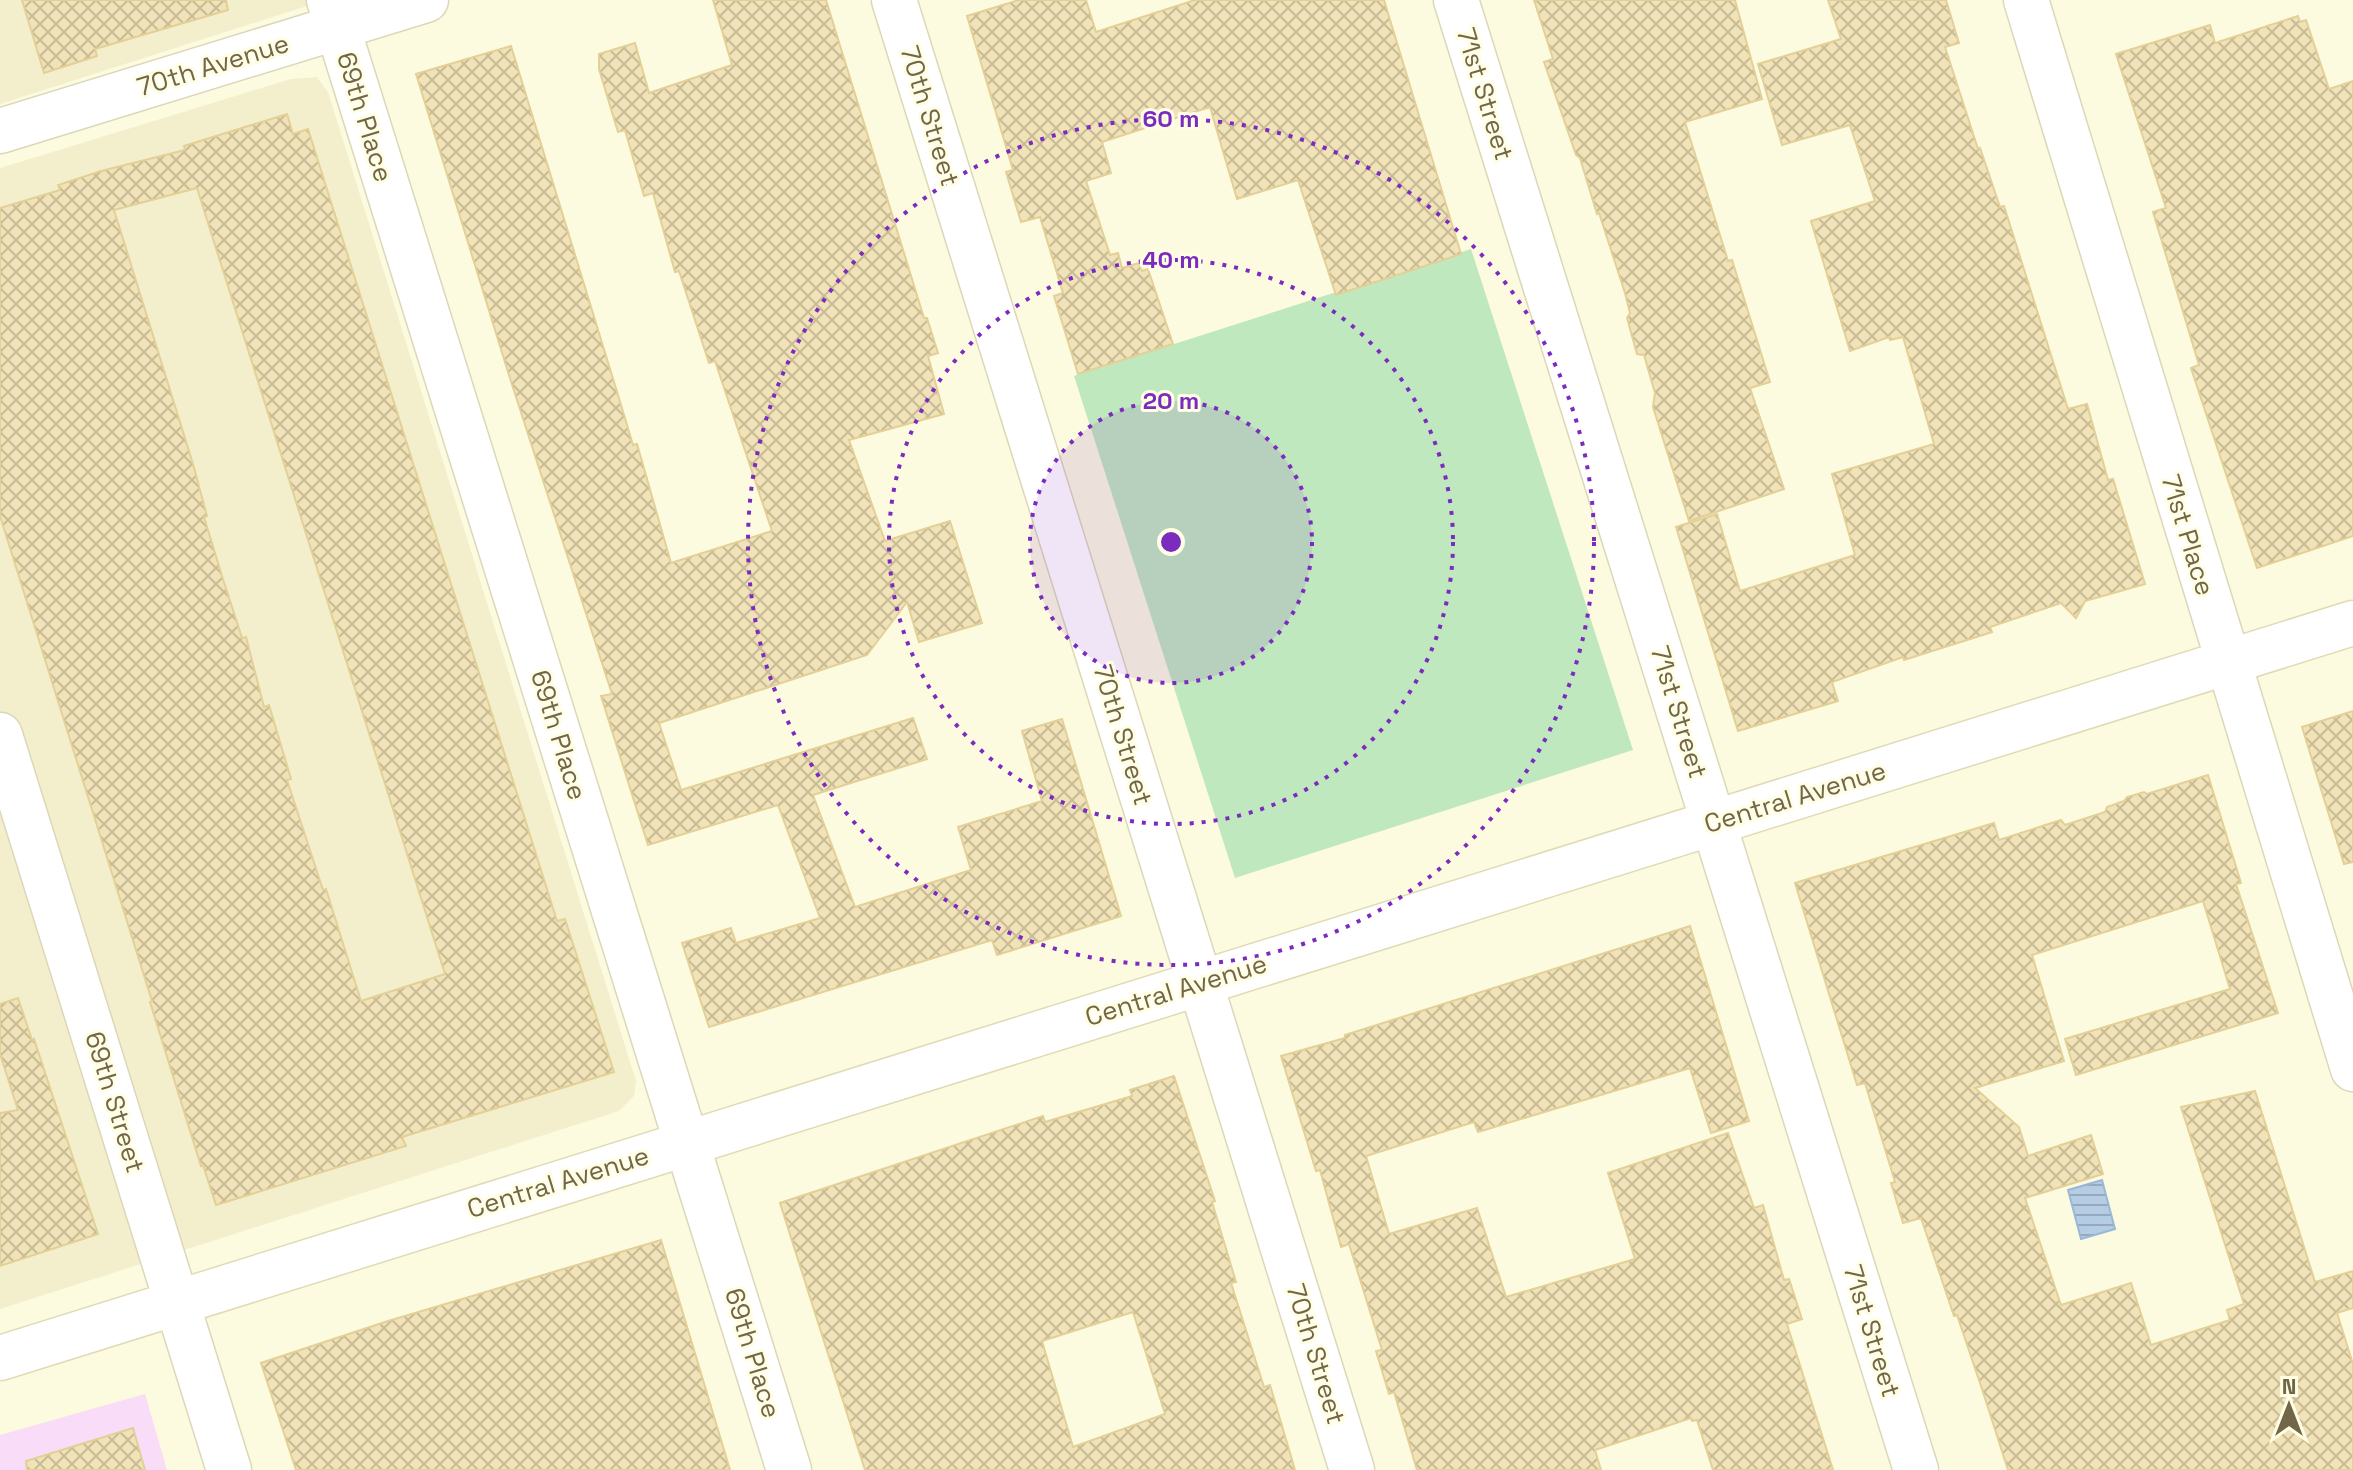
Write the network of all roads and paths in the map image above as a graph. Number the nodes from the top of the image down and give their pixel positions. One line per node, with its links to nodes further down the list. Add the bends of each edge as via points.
1 (426, 0): 5 (street, 70th Avenue)
2 (894, 0): 11 (street, 70th Street)
3 (1456, 0): 10 (street, 71st Street)
4 (2026, 0): 8 (street, 71st Place)
5 (333, 13): 6 (street, 70th Avenue); 13 (street, 69th Place)
6 (0, 131)
7 (2353, 623): 8 (street, Central Avenue)
8 (2227, 662): 10 (street, Central Avenue); 12 (street, 71st Place)
9 (0, 735): 14 (street, 69th Street)
10 (1714, 823): 11 (street, Central Avenue); 19 (street, 71st Street)
11 (1200, 983): 13 (street, Central Avenue); 18 (street, 70th Street)
12 (2353, 1069)
13 (687, 1142): 14 (street, Central Avenue); 17 (street, 69th Place)
14 (177, 1302): 15 (street, Central Avenue); 16 (street, 69th Street)
15 (0, 1358)
16 (229, 1470)
17 (789, 1470)
18 (1352, 1470)
19 (1916, 1470)

